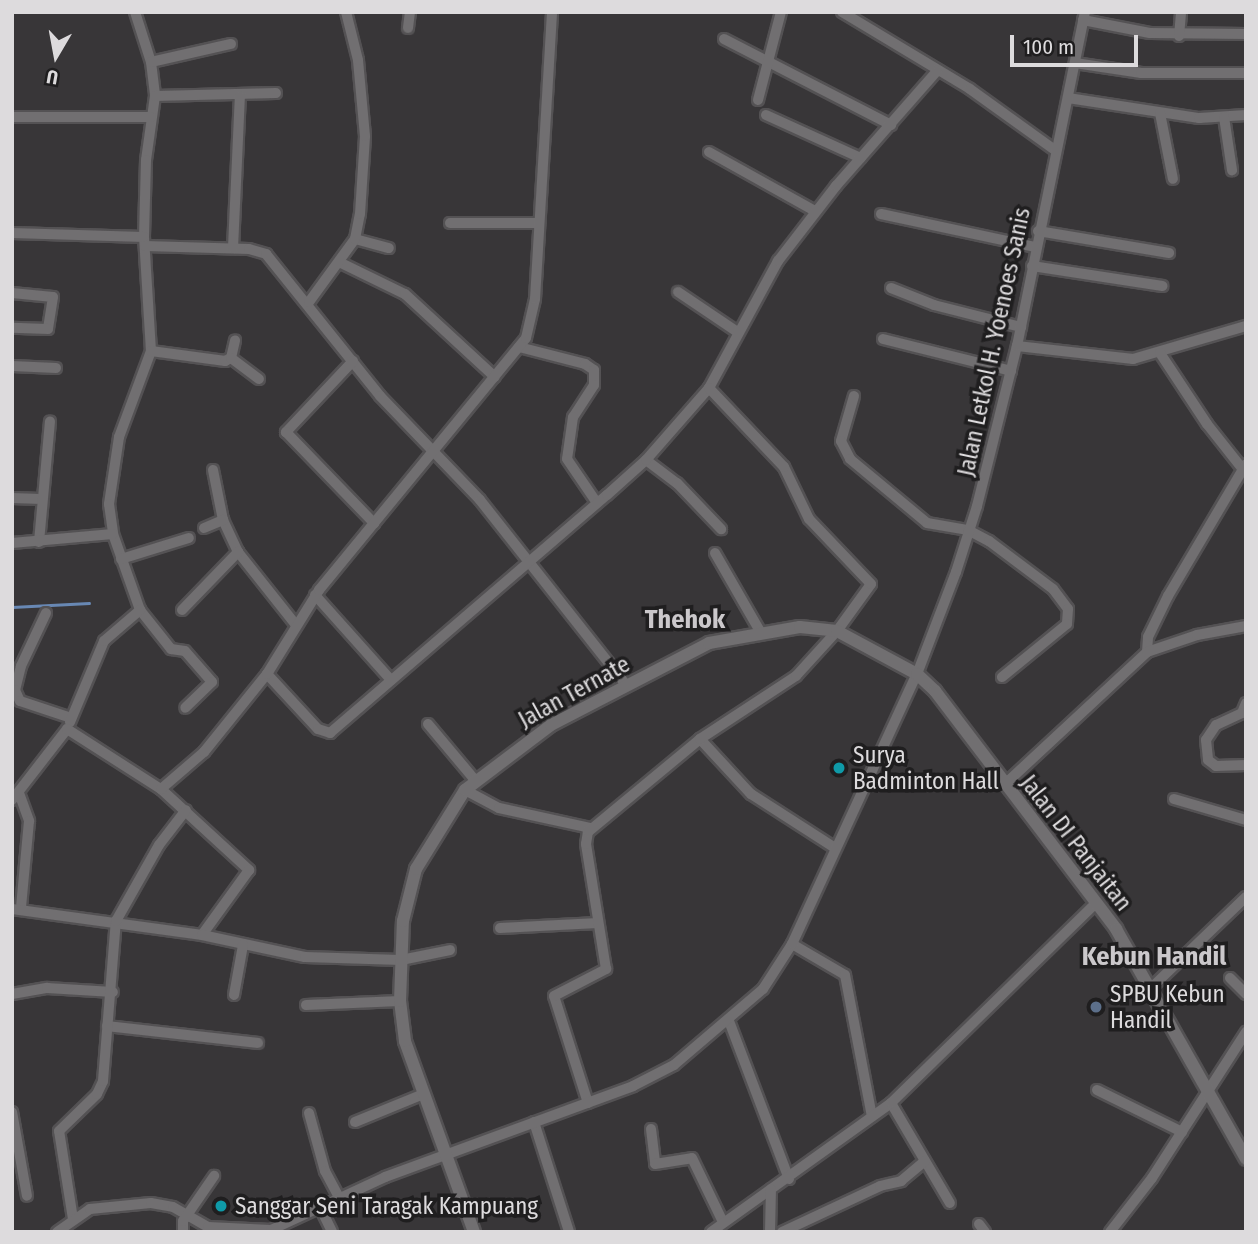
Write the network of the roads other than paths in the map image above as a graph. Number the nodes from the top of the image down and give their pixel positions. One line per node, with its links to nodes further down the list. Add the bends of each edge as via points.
1 (135, 12): 15 (street)
2 (346, 12): 42 (street, via 358,60 365,136)
3 (410, 12): 9 (street)
4 (551, 12): 39 (street)
5 (781, 12): 14 (street)
6 (842, 12): 17 (street)
7 (1181, 12): 11 (street)
8 (1084, 16): 11 (street); 16 (street, Jalan Letkol H. Yoenoes Sanis)
9 (408, 28)
10 (1246, 34): 11 (street)
11 (1179, 36)
12 (724, 39): 14 (street)
13 (231, 44): 15 (street)
14 (766, 60): 23 (street); 30 (street)
15 (151, 62): 20 (street)
16 (1075, 63): 18 (street, via 1141,73); 22 (street, Jalan Letkol H. Yoenoes Sanis)
17 (937, 71): 30 (street); 31 (street)
18 (1246, 73)
19 (276, 93): 21 (street)
20 (155, 96): 21 (street); 28 (street)
21 (240, 96): 45 (street)
22 (1068, 98): 24 (street); 31 (street, Jalan Letkol H. Yoenoes Sanis)
23 (758, 100)
24 (1160, 113): 29 (street); 35 (street)
25 (766, 115): 33 (street)
26 (1246, 115): 29 (street)
27 (12, 117): 28 (street)
28 (151, 117): 43 (street)
29 (1224, 117): 34 (street)
30 (891, 125): 33 (street)
31 (1055, 150): 40 (street, Jalan Letkol H. Yoenoes Sanis)
32 (709, 152): 36 (street)
33 (861, 158): 36 (street)
34 (1232, 170)
35 (1172, 179)
36 (815, 211): 58 (street)
37 (881, 214): 44 (street)
38 (450, 223): 39 (street)
39 (539, 223): 62 (street, via 532,327)
40 (1038, 231): 44 (street, Jalan Letkol H. Yoenoes Sanis); 47 (street)
41 (12, 233): 43 (street)
42 (355, 239): 46 (street); 48 (street)
43 (145, 241): 45 (street); 63 (street)
44 (1035, 247): 49 (street, Jalan Letkol H. Yoenoes Sanis)
45 (233, 248): 54 (street, via 266,254)
46 (388, 248)
47 (1169, 253)
48 (339, 262): 54 (street); 70 (street, via 405,293)
49 (1032, 266): 50 (street); 56 (street, Jalan Letkol H. Yoenoes Sanis)
50 (1163, 286)
51 (891, 288): 56 (street, via 933,305)
52 (678, 292): 58 (street)
53 (12, 293): 57 (street, via 53,297 48,329)
54 (309, 302): 66 (street)
55 (1246, 326): 64 (street)
56 (1021, 327): 61 (street, Jalan Letkol H. Yoenoes Sanis)
57 (12, 328)
58 (736, 331): 72 (street)
59 (883, 339): 69 (street)
60 (235, 340): 65 (street)
61 (1017, 346): 64 (street, via 1097,358 1133,359); 69 (street, Jalan Letkol H. Yoenoes Sanis)
62 (519, 347): 70 (street); 81 (street, via 594,370 594,385 574,412 567,455)
63 (151, 351): 65 (street, via 217,362); 87 (street, via 119,437 109,504)
64 (1160, 353): 77 (street, via 1207,424)
65 (231, 358): 71 (street)
66 (353, 361): 75 (street); 83 (street, via 285,432)
67 (12, 366): 68 (street)
68 (56, 368)
69 (1011, 371): 86 (street, Jalan Letkol H. Yoenoes Sanis)
70 (495, 377): 75 (street)
71 (259, 379)
72 (709, 388): 76 (street); 101 (street, via 784,467 810,519 870,579 870,587)
73 (853, 396): 86 (street, via 841,441 850,459 927,523)
74 (50, 422): 80 (street)
75 (433, 449): 83 (street); 94 (street)
76 (646, 460): 81 (street); 85 (street, via 685,490)
77 (1244, 468): 103 (street, via 1168,596 1148,637)
78 (214, 470): 82 (street)
79 (12, 498): 80 (street)
80 (41, 499): 89 (street)
81 (597, 503): 94 (street)
82 (223, 520): 84 (street); 91 (street)
83 (374, 523): 95 (street)
84 (204, 527)
85 (721, 529)
86 (968, 530): 107 (street, Jalan Letkol H. Yoenoes Sanis); 108 (street, via 1053,589 1068,609 1067,624)
87 (113, 534): 89 (street); 93 (street)
88 (189, 538): 93 (street)
89 (39, 541): 90 (street)
90 (12, 543)
91 (238, 551): 97 (street); 99 (street)
92 (715, 553): 102 (street)
93 (121, 559): 96 (street)
94 (528, 560): 109 (street); 110 (street)
95 (315, 595): 99 (street); 109 (street)
96 (140, 610): 112 (street, via 171,649 185,651 212,682); 113 (street, via 104,641)
97 (183, 610)
98 (46, 613): 105 (street)
99 (296, 625): 106 (street)
100 (1246, 626): 103 (street, via 1197,635)
101 (837, 631): 102 (street, Jalan Ternate, via 800,627); 107 (street, Jalan Ternate); 116 (street, via 796,676)
102 (761, 633): 110 (street, Jalan Ternate, via 709,643)
103 (1147, 652): 119 (street)
104 (12, 656): 105 (street)
105 (21, 666): 113 (street, via 15,683 20,701)
106 (267, 674): 109 (street, via 326,733); 120 (street, via 227,727)
107 (917, 674): 119 (street, Jalan DI Panjaitan); 126 (street, Jalan Letkol H. Yoenoes Sanis)
108 (1002, 677)
109 (391, 680)
110 (627, 686): 118 (street, Jalan Ternate, via 551,725)
111 (1246, 703): 117 (street, via 1242,712 1216,725 1206,740 1208,760 1216,766)
112 (186, 708)
113 (71, 718): 115 (street)
114 (428, 724): 118 (street)
115 (67, 729): 120 (street); 121 (street)
116 (700, 739): 125 (street); 126 (street, via 751,794)
117 (1246, 765)
118 (470, 785): 125 (street, via 499,808); 137 (street, Jalan Ternate, via 416,869 403,921)
119 (1004, 785): 128 (street, Jalan DI Panjaitan)
120 (161, 789): 123 (street)
121 (15, 796): 129 (street, via 29,821)
122 (1174, 799): 124 (street)
123 (186, 810): 130 (street, via 159,845); 133 (street, via 250,873)
124 (1246, 820)
125 (590, 828): 131 (street, via 586,844)
126 (835, 848): 134 (street, Jalan Letkol H. Yoenoes Sanis)
127 (1246, 897): 139 (street)
128 (1095, 904): 139 (street, Jalan DI Panjaitan, via 1116,929); 154 (street)
129 (17, 909): 130 (street)
130 (116, 922): 133 (street); 140 (street)
131 (598, 923): 132 (street); 153 (street, via 605,971 554,996)
132 (500, 928)
133 (202, 935): 135 (street)
134 (792, 944): 146 (street, Jalan Letkol H. Yoenoes Sanis, via 762,989); 157 (street, via 845,975)
135 (243, 945): 137 (street, via 305,957); 143 (street)
136 (450, 950): 137 (street)
137 (401, 960): 144 (street, Jalan Ternate)
138 (1230, 978): 142 (street)
139 (1150, 989): 152 (street, Jalan DI Panjaitan)
140 (113, 992): 141 (street, via 47,988); 147 (street)
141 (12, 994)
142 (1246, 994)
143 (234, 995)
144 (400, 1001): 145 (street); 151 (street, Jalan Ternate, via 404,1041)
145 (306, 1005)
146 (729, 1021): 153 (street, Jalan Letkol H. Yoenoes Sanis, via 674,1065); 167 (street)
147 (107, 1026): 149 (street); 174 (street, via 99,1090 59,1131)
148 (1246, 1032): 152 (street)
149 (258, 1043)
150 (1097, 1090): 162 (street)
151 (421, 1095): 158 (street); 163 (street, Jalan Ternate)
152 (1206, 1096): 162 (street); 164 (street, Jalan DI Panjaitan)
153 (588, 1103): 159 (street, Jalan Letkol H. Yoenoes Sanis)
154 (891, 1103): 157 (street); 165 (street)
155 (12, 1112): 160 (street)
156 (309, 1114): 170 (street, via 325,1171)
157 (872, 1116): 167 (street)
158 (355, 1122)
159 (534, 1122): 163 (street, Jalan Letkol H. Yoenoes Sanis); 181 (street)
160 (13, 1129): 169 (street)
161 (651, 1129): 175 (street, via 655,1164 692,1158)
162 (1182, 1132): 185 (street)
163 (446, 1157): 170 (street, Jalan Letkol H. Yoenoes Sanis, via 385,1177); 180 (street, Jalan Ternate)
164 (1246, 1158)
165 (925, 1161): 171 (street); 184 (street, via 901,1181 880,1186)
166 (214, 1175): 173 (street)
167 (789, 1179): 168 (street)
168 (771, 1189): 175 (street); 183 (street)
169 (27, 1196)
170 (340, 1199): 172 (street, Jalan Letkol H. Yoenoes Sanis)
171 (950, 1203)
172 (321, 1209): 177 (street, Jalan Letkol H. Yoenoes Sanis); 179 (street)
173 (187, 1217): 174 (street, via 173,1207 151,1203 90,1209); 177 (street, via 227,1230); 178 (street)
174 (72, 1219): 176 (street)
175 (723, 1222): 182 (street)
176 (58, 1231)
177 (271, 1231)
178 (183, 1232)
179 (332, 1232)
180 (474, 1232)
181 (569, 1232)
182 (711, 1232)
183 (770, 1232)
184 (782, 1232)
185 (1110, 1232)

